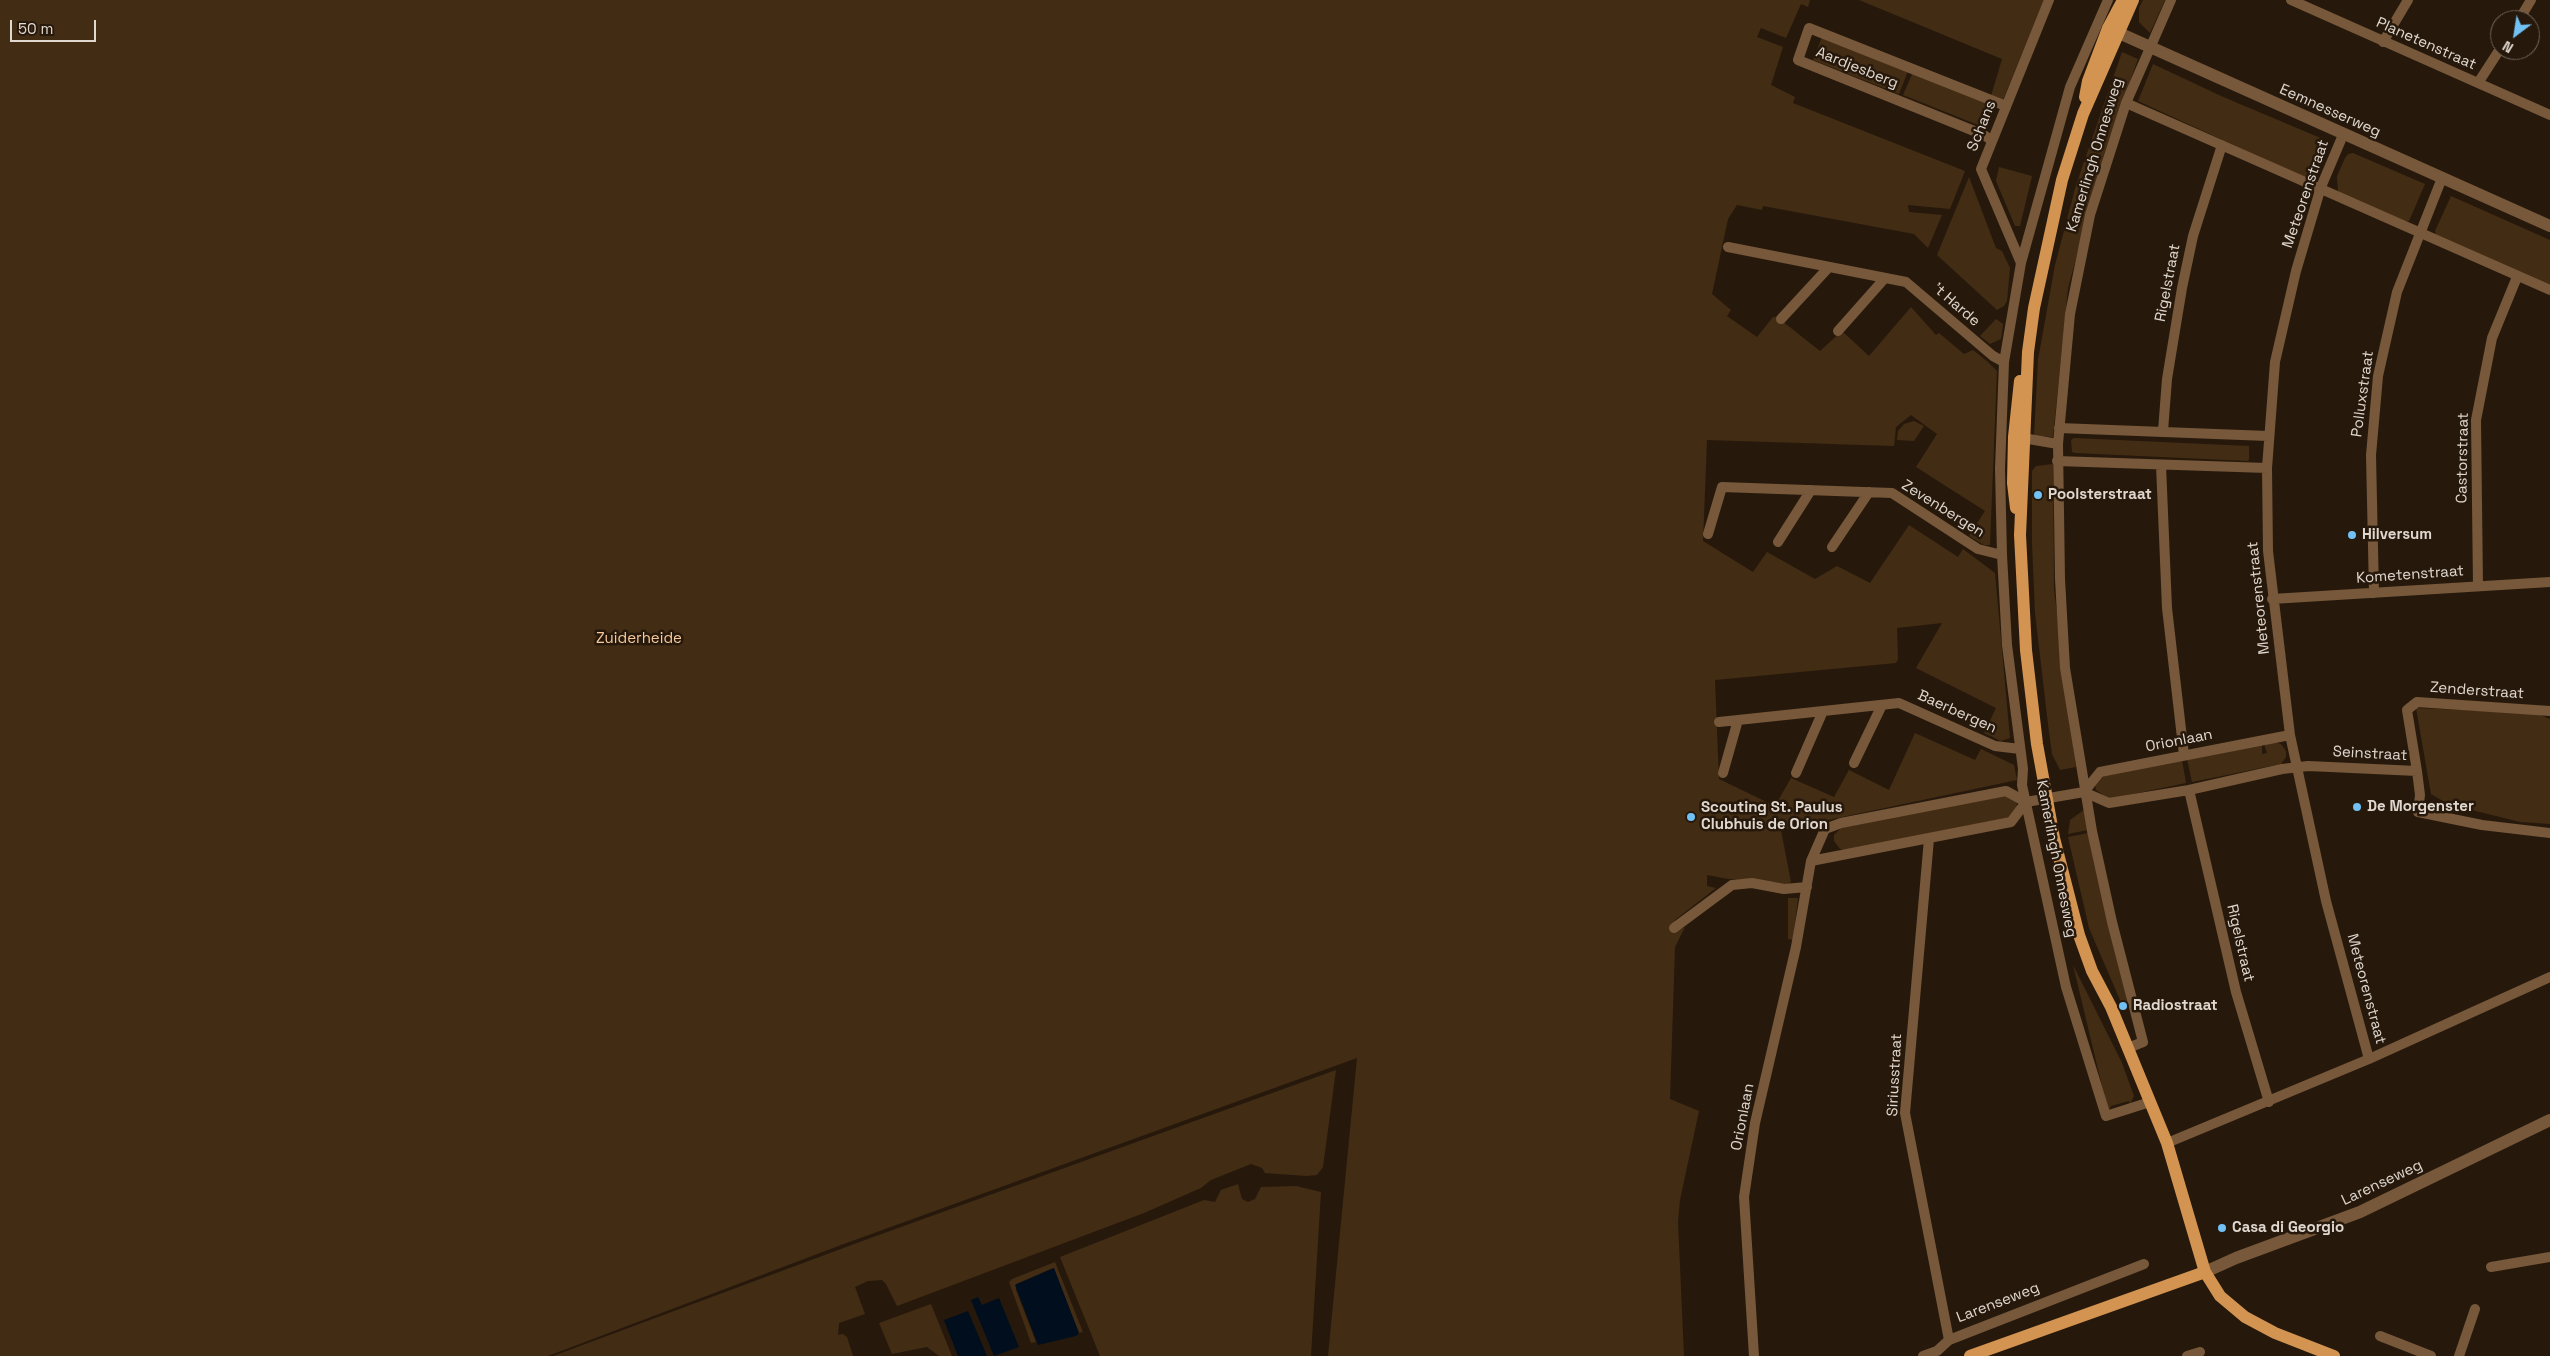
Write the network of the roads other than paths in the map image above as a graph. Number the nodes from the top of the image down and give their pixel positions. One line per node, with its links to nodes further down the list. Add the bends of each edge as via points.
1 (2049, 0): 14 (street, Schans)
2 (2108, 0): 8 (street, Kamerlingh Onnesweg)
3 (2123, 0): 8 (main road, Kamerlingh Onnesweg)
4 (2132, 0): 8 (main road, Kamerlingh Onnesweg)
5 (2171, 0): 10 (street, Kamerlingh Onnesweg)
6 (2291, 0): 9 (street, Planetenstraat)
7 (2408, 0): 9 (street)
8 (2107, 28): 10 (street, Eemnesserweg); 24 (street, Kamerlingh Onnesweg, via 2070,86); 35 (main road, Kamerlingh Onnesweg, via 2045,247 2028,352 2020,376)
9 (2383, 42): 12 (street, Planetenstraat)
10 (2149, 48): 13 (street, Kamerlingh Onnesweg); 16 (street, Eemnesserweg)
11 (2493, 60): 12 (street)
12 (2478, 83): 15 (street, Planetenstraat)
13 (2126, 103): 18 (street); 32 (street, Kamerlingh Onnesweg, via 2090,215 2070,314)
14 (2006, 106): 17 (street, Schans); 17 (street, Aardjesberg, via 1809,28 1798,60)
15 (2550, 115)
16 (2343, 135): 19 (street, Eemnesserweg); 20 (street, Meteorenstraat)
17 (1992, 140): 24 (street, Schans, via 1981,169)
18 (2222, 145): 20 (street); 33 (street, Rigelstraat, via 2193,236 2182,288 2167,379)
19 (2442, 178): 21 (street, Eemnesserweg); 22 (street, Polluxstraat)
20 (2321, 187): 22 (street); 34 (street, Meteorenstraat, via 2296,271 2275,362)
21 (2550, 226)
22 (2420, 234): 26 (street); 48 (street, Polluxstraat, via 2397,292 2378,376 2371,455)
23 (1728, 246): 25 (street, 't Harde)
24 (2021, 263): 31 (street, Kamerlingh Onnesweg)
25 (1828, 267): 27 (street, 't Harde); 29 (street)
26 (2517, 277): 28 (street); 47 (street, Castorstraat, via 2492,338 2476,420)
27 (1885, 278): 30 (street); 31 (street, 't Harde, via 1906,282 1992,356)
28 (2550, 290)
29 (1781, 319)
30 (1838, 332)
31 (2004, 362): 35 (street, Kamerlingh Onnesweg)
32 (2059, 428): 33 (street); 36 (street, Kamerlingh Onnesweg)
33 (2163, 431): 34 (street)
34 (2268, 436): 39 (street, Meteorenstraat)
35 (2013, 437): 36 (street); 45 (street, Kamerlingh Onnesweg); 65 (main road, Kamerlingh Onnesweg, via 2013,483 2020,535 2027,659)
36 (2058, 444): 37 (street, Kamerlingh Onnesweg)
37 (2057, 461): 38 (street); 64 (street, Kamerlingh Onnesweg, via 2065,668)
38 (2162, 465): 39 (street); 57 (street, via 2167,608)
39 (2267, 468): 49 (street, Meteorenstraat)
40 (1810, 490): 41 (street, Zevenbergen); 42 (street, Zevenbergen, via 1722,487); 43 (street)
41 (1869, 492): 44 (street); 45 (street, Zevenbergen, via 1892,493 1978,549)
42 (1708, 534)
43 (1778, 542)
44 (1832, 547)
45 (2002, 555): 56 (street, Kamerlingh Onnesweg, via 2007,646)
46 (2550, 582): 47 (street, Kometenstraat)
47 (2478, 586): 48 (street, Kometenstraat)
48 (2374, 593): 49 (street, Kometenstraat)
49 (2272, 598): 55 (street, Meteorenstraat)
50 (1882, 705): 51 (street, Baerbergen); 56 (street, Baerbergen, via 1899,703 1995,746); 58 (street)
51 (1823, 711): 53 (street, Baerbergen); 62 (street)
52 (2550, 712): 60 (street, Zenderstraat, via 2417,702 2407,710)
53 (1738, 720): 54 (street, Baerbergen); 61 (street)
54 (1719, 722)
55 (2290, 735): 57 (street, Orionlaan); 59 (street, Meteorenstraat)
56 (2020, 749): 66 (street, Kamerlingh Onnesweg)
57 (2184, 754): 64 (street, Orionlaan, via 2100,772)
58 (1854, 763)
59 (2297, 767): 60 (street, Seinstraat); 63 (street); 74 (street, Meteorenstraat, via 2326,901)
60 (2417, 771): 67 (street, Seinstraat, via 2418,812 2482,825)
61 (1723, 773)
62 (1796, 773)
63 (2189, 790): 64 (street, via 2109,803); 76 (street, Rigelstraat, via 2236,992)
64 (2084, 792): 65 (street); 73 (street, Kamerlingh Onnesweg, via 2112,922 2143,1042)
65 (2046, 799): 66 (street); 73 (main road, Kamerlingh Onnesweg, via 2079,935)
66 (2026, 802): 68 (street, via 2011,822); 69 (street, Orionlaan, via 2006,791 1841,823 1825,829); 75 (street, Kamerlingh Onnesweg, via 2066,987 2106,1116)
67 (2550, 833)
68 (1929, 839): 69 (street); 85 (street, Siriusstraat, via 1905,1113)
69 (1811, 861): 70 (street, Orionlaan)
70 (1807, 887): 71 (street, via 1784,889 1752,883 1732,885); 87 (street, Orionlaan, via 1755,1123 1744,1197)
71 (1674, 928)
72 (2550, 977): 74 (street)
73 (2128, 1048): 75 (main road, Kamerlingh Onnesweg)
74 (2369, 1059): 76 (street)
75 (2150, 1102): 78 (main road, Kamerlingh Onnesweg)
76 (2269, 1102): 78 (street)
77 (2550, 1120): 82 (street, Larenseweg, via 2360,1212)
78 (2167, 1143): 82 (main road, Kamerlingh Onnesweg)
79 (2550, 1258): 81 (street)
80 (2144, 1264): 85 (street, Larenseweg)
81 (2491, 1267)
82 (2205, 1272): 89 (main road); 91 (main road, Kamerlingh Onnesweg, via 2220,1296 2245,1317 2275,1334)
83 (2474, 1309): 93 (street)
84 (2380, 1336): 92 (street)
85 (1950, 1340): 88 (street, Larenseweg, via 1937,1351)
86 (2200, 1352): 90 (street)
87 (1754, 1356)
88 (1923, 1356)
89 (1970, 1356)
90 (2187, 1356)
91 (2334, 1356)
92 (2431, 1356)
93 (2460, 1356)

